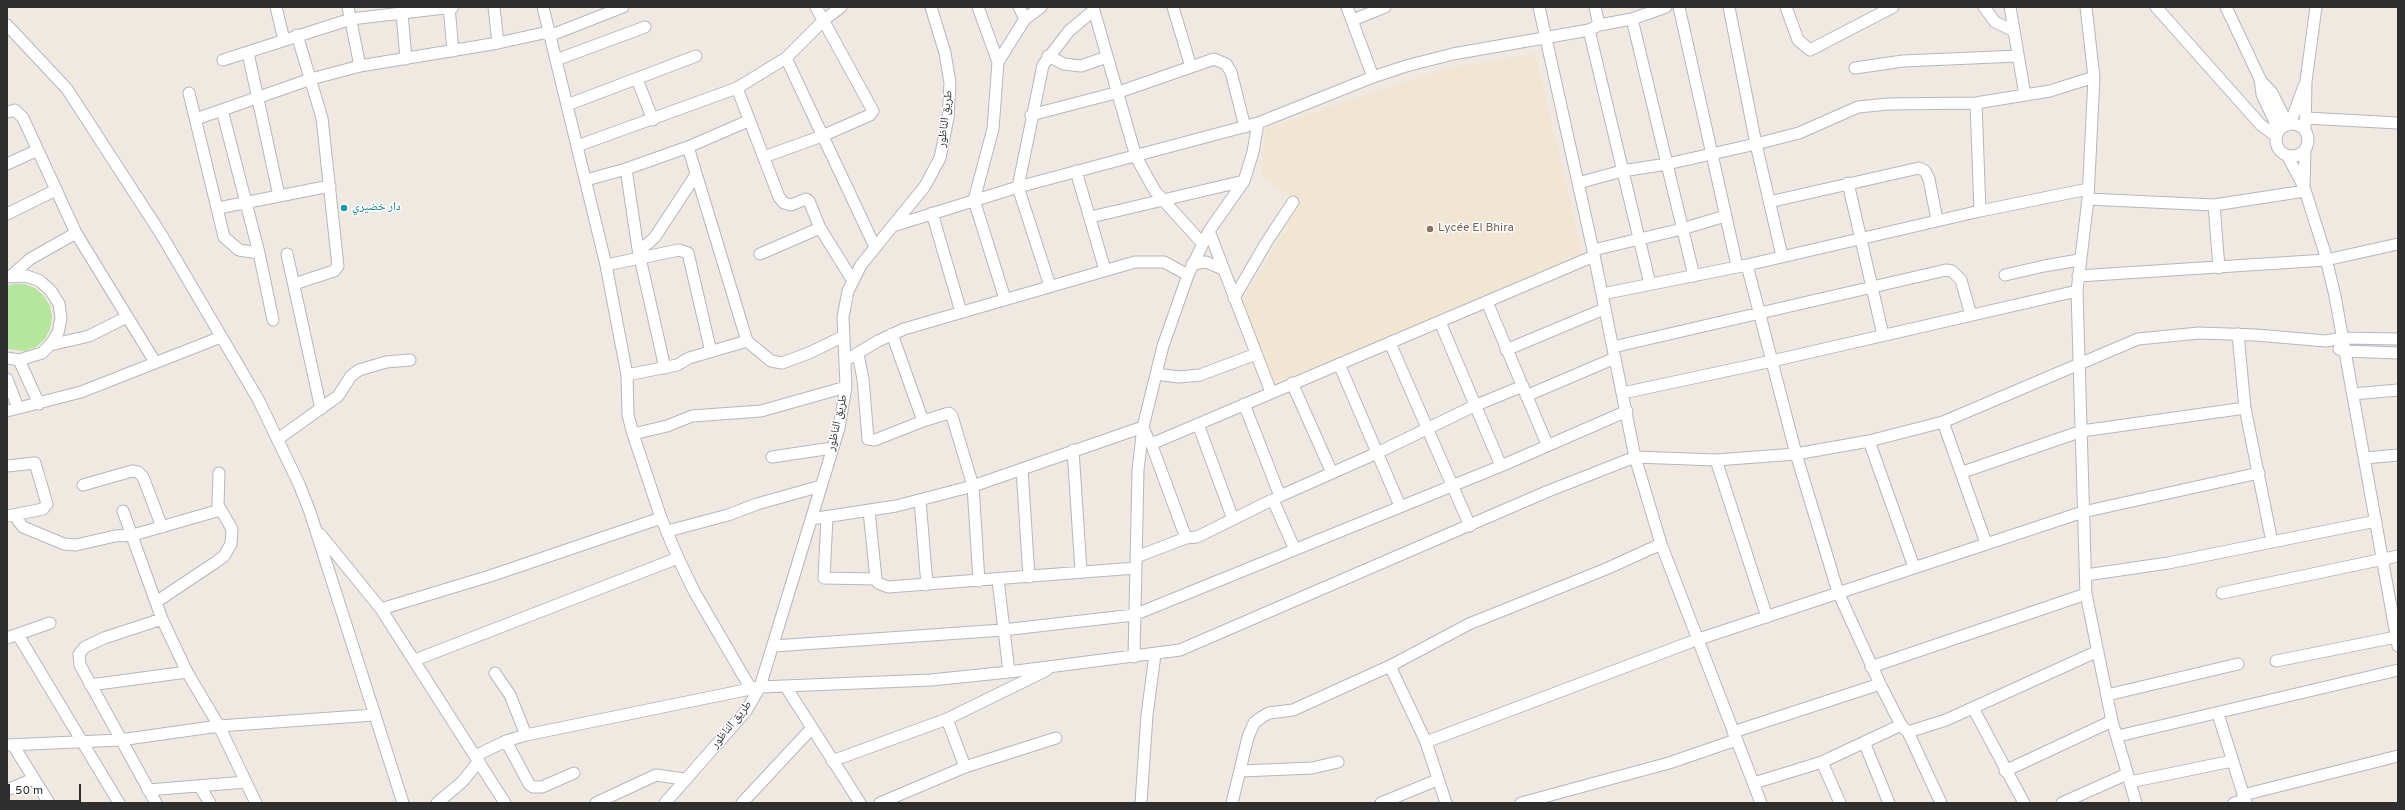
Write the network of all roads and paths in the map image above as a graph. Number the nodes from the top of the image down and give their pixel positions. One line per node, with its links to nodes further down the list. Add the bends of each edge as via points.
1 (276, 7): 44 (street)
2 (348, 7): 32 (street)
3 (453, 7): 28 (street)
4 (494, 7): 45 (street)
5 (543, 7): 41 (street)
6 (623, 7): 41 (street)
7 (816, 7): 35 (street)
8 (841, 7): 35 (street)
9 (931, 7): 123 (street, طريق الناظور, via 945,53 950,83 946,132 934,173)
10 (978, 7): 56 (street)
11 (1019, 7): 33 (street)
12 (1040, 7): 33 (street)
13 (1173, 7): 58 (street)
14 (1347, 7): 36 (street)
15 (1385, 7): 36 (street)
16 (1539, 7): 43 (street)
17 (1595, 7): 39 (street)
18 (1679, 7): 90 (street)
19 (1729, 7): 85 (street)
20 (1786, 7): 21 (street, via 1798,40 1810,50)
21 (1893, 7)
22 (1984, 7): 40 (street, via 1995,22)
23 (2010, 7): 40 (street)
24 (2086, 7): 61 (street)
25 (2156, 7): 82 (street, via 2261,125)
26 (2226, 7): 82 (street, via 2260,80 2262,94)
27 (2316, 7): 64 (street)
28 (450, 8): 31 (street); 46 (street)
29 (1094, 8): 49 (street, via 1069,30); 51 (street)
30 (1661, 8): 34 (street)
31 (402, 13): 32 (street); 53 (street)
32 (351, 18): 42 (street); 57 (street)
33 (1025, 19): 56 (street)
34 (1632, 19): 39 (street); 95 (street)
35 (824, 20): 52 (street); 84 (street, via 873,109 870,115)
36 (1352, 20): 60 (street)
37 (7, 25): 172 (street, via 67,89 161,234)
38 (645, 27): 55 (street)
39 (1594, 27): 43 (street); 98 (street)
40 (2014, 31): 50 (street)
41 (549, 34): 45 (street); 55 (street)
42 (297, 35): 44 (street); 62 (street)
43 (1547, 36): 60 (street, via 1453,54); 102 (street)
44 (284, 40): 47 (street)
45 (498, 43): 46 (street)
46 (453, 51): 53 (street)
47 (248, 53): 54 (street); 69 (street)
48 (696, 56): 63 (street)
49 (1048, 56): 51 (street, via 1064,64 1081,66); 74 (street, via 1043,65)
50 (2018, 56): 59 (street, via 1903,61); 68 (street)
51 (1107, 57): 66 (street)
52 (786, 58): 65 (street); 84 (street)
53 (406, 59): 57 (street)
54 (223, 60)
55 (556, 60): 71 (street)
56 (998, 62): 110 (street, via 993,129)
57 (360, 66): 62 (street)
58 (1191, 66): 66 (street); 81 (street, via 1214,59 1226,64 1235,85)
59 (1855, 68)
60 (1373, 77): 79 (street)
61 (2094, 77): 68 (street); 108 (street)
62 (311, 79): 69 (street); 104 (street, via 322,118)
63 (637, 79): 71 (street); 77 (street)
64 (2306, 81): 75 (street); 82 (street)
65 (737, 88): 77 (street); 78 (street)
66 (1119, 92): 74 (street); 93 (street)
67 (189, 93): 76 (street)
68 (2025, 95): 70 (street)
69 (257, 97): 72 (street); 109 (street)
70 (1976, 103): 85 (street, via 1858,107 1799,133); 117 (street)
71 (567, 105): 86 (street)
72 (222, 110): 76 (street); 112 (street)
73 (7, 112): 88 (street, via 15,110 18,113)
74 (1031, 115): 105 (street)
75 (2306, 118): 80 (street); 83 (street)
76 (196, 119): 116 (street)
77 (653, 120): 86 (street)
78 (748, 121): 87 (street); 92 (street)
79 (1258, 123): 81 (street); 101 (street)
80 (2398, 123)
81 (1245, 127): 93 (street)
82 (2283, 129): 83 (street, via 2299,126); 91 (street, via 2278,146)
83 (2305, 130): 89 (street, via 2308,140)
84 (822, 136): 92 (street); 132 (street)
85 (1756, 144): 90 (street); 114 (street)
86 (577, 146): 100 (street)
87 (688, 147): 96 (street); 99 (street)
88 (38, 150): 94 (street); 107 (street)
89 (2304, 150): 91 (street, via 2298,155); 106 (street)
90 (1712, 154): 95 (street); 120 (street)
91 (2287, 155): 106 (street)
92 (764, 157): 124 (street, via 774,188 781,200 791,205 806,199 809,201)
93 (1136, 157): 97 (street); 111 (street, via 1147,179)
94 (7, 164)
95 (1667, 164): 98 (street); 125 (street)
96 (626, 169): 100 (street); 133 (street)
97 (1076, 171): 105 (street); 121 (street)
98 (1622, 171): 102 (street); 129 (street)
99 (696, 176): 133 (street, via 655,237); 175 (street)
100 (586, 180): 141 (street)
101 (1244, 181): 111 (street); 126 (street)
102 (1578, 183): 135 (street)
103 (1848, 183): 114 (street); 122 (street, via 1922,168 1929,179); 128 (street)
104 (330, 186): 109 (street); 152 (street, via 338,266 334,271)
105 (1018, 187): 110 (street); 154 (street)
106 (2305, 189): 115 (street); 140 (street)
107 (56, 190): 119 (street); 127 (street)
108 (2088, 194): 115 (street); 117 (street); 139 (street)
109 (279, 196): 112 (street)
110 (974, 200): 118 (street); 159 (street)
111 (1164, 200): 121 (street); 130 (street)
112 (246, 202): 116 (street); 134 (street)
113 (1293, 202): 158 (street)
114 (1769, 202): 138 (street)
115 (2214, 205): 143 (street)
116 (218, 208): 134 (street, via 224,237 228,242 239,250)
117 (1980, 211): 122 (street)
118 (932, 213): 123 (street); 162 (street)
119 (7, 214)
120 (1725, 216): 125 (street); 142 (street)
121 (1091, 217): 146 (street)
122 (1937, 220): 128 (street)
123 (896, 225): 132 (street, طريق الناظور)
124 (820, 228): 137 (street); 151 (street)
125 (1682, 229): 129 (street); 149 (street)
126 (1209, 232): 130 (street); 145 (street)
127 (76, 233): 148 (street, via 30,259); 165 (street)
128 (1861, 239): 138 (street); 155 (street)
129 (1638, 240): 135 (street); 153 (street)
130 (1202, 244): 144 (street)
131 (2398, 244): 140 (street)
132 (875, 247): 151 (street, طريق الناظور)
133 (639, 252): 141 (street); 181 (street, via 682,250 689,254); 194 (street)
134 (259, 253): 166 (street)
135 (1594, 253): 157 (street); 160 (street)
136 (287, 254): 152 (street)
137 (760, 254)
138 (1782, 256): 142 (street)
139 (2079, 260): 147 (street); 150 (street)
140 (2326, 260): 143 (street); 173 (street)
141 (606, 265): 196 (street)
142 (1742, 266): 149 (street); 163 (street)
143 (2219, 268): 150 (street)
144 (1190, 269): 145 (street, via 1206,262); 146 (street, via 1145,260); 195 (street)
145 (1223, 269): 158 (street)
146 (1105, 270): 154 (street)
147 (2005, 275)
148 (10, 276): 178 (street, via 27,276 40,281 55,297 61,318 58,332)
149 (1694, 276): 153 (street)
150 (2078, 276): 156 (street)
151 (853, 280): 171 (street, طريق الناظور, via 845,302)
152 (294, 284): 209 (street)
153 (1650, 284): 157 (street)
154 (1050, 286): 159 (street)
155 (1871, 286): 163 (street); 164 (street, via 1952,270 1961,280); 170 (street)
156 (2077, 292): 164 (street); 193 (street)
157 (1602, 294): 161 (street)
158 (1234, 298): 185 (street)
159 (1005, 299): 162 (street)
160 (1487, 302): 167 (street); 179 (street)
161 (1604, 309): 179 (street); 182 (street)
162 (961, 312): 168 (street)
163 (1759, 314): 182 (street); 190 (street)
164 (1971, 315): 170 (street)
165 (127, 317): 178 (street, via 82,338); 191 (street)
166 (273, 320)
167 (1440, 322): 177 (street); 207 (street)
168 (892, 334): 184 (street); 212 (street)
169 (2238, 334): 176 (street); 193 (street, via 2200,333 2138,339); 208 (street)
170 (1883, 335): 190 (street)
171 (844, 336): 175 (street, via 782,363 771,361); 189 (street, طريق الناظور)
172 (221, 337): 191 (street); 219 (street, via 258,399)
173 (2343, 338): 174 (street); 176 (street); 180 (street)
174 (2398, 339)
175 (747, 341): 181 (street)
176 (2326, 341): 180 (street)
177 (1390, 343): 192 (street); 216 (street)
178 (50, 345): 187 (street, via 31,358)
179 (1506, 350): 201 (street)
180 (2344, 351): 183 (street); 204 (street)
181 (710, 352): 194 (street)
182 (1614, 353): 201 (street); 203 (street)
183 (2398, 353)
184 (858, 354): 189 (street); 212 (street, via 864,379 868,439 875,440)
185 (1256, 354): 195 (street, via 1200,375 1179,377); 202 (street)
186 (7, 358): 187 (street)
187 (19, 360): 205 (street)
188 (410, 360): 209 (street, via 386,362 359,370 351,376 339,395)
189 (846, 360): 199 (street, طريق الناظور)
190 (1772, 361): 203 (street); 226 (street)
191 (155, 362): 205 (street, via 88,389)
192 (1339, 364): 198 (street); 225 (street)
193 (2079, 366): 213 (street); 217 (street)
194 (665, 368): 196 (street)
195 (1156, 374): 215 (street)
196 (627, 375): 218 (street, via 628,415)
197 (7, 379): 210 (street)
198 (1292, 383): 202 (street); 237 (street)
199 (846, 387): 218 (street, via 761,410 692,416 667,426); 223 (street, طريق الناظور, via 839,428)
200 (2398, 390): 204 (street)
201 (1524, 391): 207 (street); 222 (street)
202 (1271, 392): 206 (street)
203 (1623, 393): 211 (street)
204 (2353, 394): 230 (street)
205 (39, 404): 210 (street)
206 (1244, 404): 214 (street); 243 (street)
207 (1474, 406): 216 (street); 233 (street)
208 (2245, 408): 217 (street); 238 (street)
209 (321, 409): 219 (street)
210 (12, 410)
211 (1627, 410): 222 (street); 228 (street)
212 (923, 421): 242 (street, via 949,413 952,416)
213 (1943, 422): 220 (street); 235 (street)
214 (1198, 424): 221 (street); 254 (street)
215 (1143, 427): 221 (street); 224 (street); 270 (street, via 1138,470)
216 (1426, 428): 225 (street); 240 (street)
217 (2082, 431): 235 (street); 249 (street)
218 (633, 434): 252 (street)
219 (278, 439): 258 (street, via 300,484)
220 (1869, 441): 226 (street); 271 (street)
221 (1151, 443): 261 (street)
222 (1547, 444): 233 (street)
223 (832, 448): 229 (street); 241 (street, طريق الناظور)
224 (1073, 450): 234 (street); 273 (street)
225 (1377, 453): 237 (street); 245 (street)
226 (1796, 454): 231 (street); 280 (street)
227 (2398, 455): 230 (street)
228 (1635, 456): 231 (street); 256 (street); 264 (street)
229 (772, 457)
230 (2365, 458): 255 (street)
231 (1716, 460): 286 (street)
232 (7, 466): 250 (street, via 35,463 47,504 43,509)
233 (1501, 466): 240 (street)
234 (1022, 470): 242 (street); 275 (street)
235 (1963, 472): 263 (street)
236 (219, 473): 246 (street)
237 (1332, 473): 243 (street)
238 (2259, 473): 249 (street); 262 (street)
239 (83, 485): 257 (street, via 132,471 138,472 143,477)
240 (1454, 485): 245 (street); 256 (street)
241 (821, 486): 253 (street, طريق الناظور); 259 (street)
242 (973, 486): 244 (street); 278 (street)
243 (1276, 498): 254 (street); 265 (street)
244 (920, 500): 248 (street); 279 (street)
245 (1400, 506): 265 (street)
246 (220, 510): 257 (street); 283 (street, via 232,529 231,544 224,556)
247 (123, 511): 260 (street)
248 (869, 512): 251 (street); 276 (street)
249 (2083, 512): 263 (street); 274 (street)
250 (10, 515): 260 (street, via 23,527 70,545)
251 (827, 517): 253 (street); 276 (street, via 824,578)
252 (661, 518): 259 (street); 284 (street, via 490,576)
253 (811, 519): 294 (street, طريق الناظور)
254 (1233, 519): 261 (street, via 1197,537)
255 (2376, 521): 262 (street); 268 (street)
256 (1470, 526): 296 (street, via 1199,643)
257 (162, 527): 260 (street)
258 (315, 528): 269 (street); 272 (street)
259 (668, 531): 267 (street)
260 (133, 535): 283 (street)
261 (1186, 538): 270 (street)
262 (2272, 542): 274 (street, via 2168,563)
263 (1986, 543): 271 (street)
264 (1661, 544): 292 (street); 302 (street, via 1469,624)
265 (1295, 550): 285 (street)
266 (2398, 556): 268 (street)
267 (678, 558): 298 (street); 311 (street, via 695,593)
268 (2383, 558): 281 (street); 293 (street)
269 (344, 563): 272 (street); 284 (street)
270 (1136, 563): 273 (street); 285 (street)
271 (1914, 567): 280 (street)
272 (330, 570): 315 (street)
273 (1081, 571): 275 (street)
274 (2086, 575): 282 (street)
275 (1029, 577): 277 (street)
276 (876, 579): 279 (street, via 878,583 888,587)
277 (998, 580): 278 (street); 289 (street)
278 (979, 581): 279 (street)
279 (927, 586)
280 (1838, 592): 286 (street); 303 (street)
281 (2222, 592)
282 (2086, 594): 295 (street); 303 (street)
283 (156, 602): 287 (street)
284 (381, 609): 298 (street)
285 (1134, 616): 289 (street); 297 (street)
286 (1767, 617): 292 (street)
287 (162, 619): 305 (street); 309 (street, via 85,647 79,654 80,665)
288 (50, 623): 290 (street)
289 (1003, 630): 294 (street); 306 (street)
290 (18, 635): 291 (street); 327 (street)
291 (7, 638)
292 (1696, 640): 322 (street); 328 (street)
293 (2397, 642): 299 (street)
294 (774, 646): 311 (street, طريق الناظور)
295 (2098, 650): 312 (street); 313 (street)
296 (1155, 655): 297 (street); 365 (street, via 1147,715)
297 (1134, 657): 301 (street)
298 (415, 660): 332 (street)
299 (2276, 661)
300 (2238, 664): 312 (street)
301 (1056, 666): 306 (street); 316 (street)
302 (1390, 666): 328 (street); 338 (street, via 1293,710 1269,713 1262,717 1250,730)
303 (1871, 667): 308 (street)
304 (2398, 670): 314 (street)
305 (187, 672): 309 (street); 318 (street)
306 (1009, 672): 310 (street, via 924,680)
307 (495, 673): 321 (street, via 510,695)
308 (1880, 684): 320 (street); 322 (street)
309 (90, 685): 325 (street)
310 (786, 687): 311 (street); 319 (street)
311 (756, 688): 321 (street); 343 (street, طريق الناظور, via 746,711)
312 (2107, 695): 317 (street)
313 (1973, 708): 320 (street, via 1946,720); 339 (street)
314 (2218, 714): 323 (street); 334 (street)
315 (374, 715): 318 (street); 357 (street)
316 (947, 719): 333 (street); 337 (street)
317 (2112, 721): 323 (street); 339 (street)
318 (219, 726): 325 (street); 345 (street)
319 (811, 729): 333 (street); 362 (street)
320 (1905, 729): 329 (street); 351 (street)
321 (526, 735): 326 (street)
322 (1734, 736): 346 (street); 369 (street, via 1668,763)
323 (2118, 736): 341 (street)
324 (1056, 738): 337 (street)
325 (120, 740): 327 (street); 349 (street)
326 (506, 741): 332 (street); 340 (street, via 533,787 542,787)
327 (82, 742): 330 (street); 353 (street)
328 (1426, 742): 344 (street)
329 (1864, 742): 336 (street); 372 (street)
330 (10, 745): 342 (street)
331 (2398, 756): 350 (street)
332 (477, 758): 358 (street, via 462,782); 359 (street)
333 (832, 761): 363 (street)
334 (2232, 761): 341 (street); 350 (street)
335 (1338, 762): 338 (street, via 1312,768)
336 (1822, 762): 346 (street); 371 (street)
337 (965, 767): 364 (street)
338 (1241, 771): 366 (street)
339 (2005, 771): 373 (street)
340 (574, 773)
341 (2129, 778): 374 (street); 375 (street)
342 (33, 779): 348 (street); 352 (street)
343 (684, 780): 360 (street, via 656,775); 361 (street, طريق الناظور)
344 (1437, 780): 367 (street); 368 (street)
345 (246, 782): 347 (street); 356 (street)
346 (1754, 783): 370 (street)
347 (200, 787): 349 (street); 355 (street)
348 (7, 790)
349 (148, 790): 354 (street)
350 (2242, 800)
351 (1937, 802)
352 (49, 803)
353 (118, 803)
354 (156, 803)
355 (210, 803)
356 (256, 803)
357 (403, 803)
358 (437, 803)
359 (505, 803)
360 (596, 803)
361 (665, 803)
362 (742, 803)
363 (860, 803)
364 (880, 803)
365 (1142, 803)
366 (1232, 803)
367 (1381, 803)
368 (1446, 803)
369 (1521, 803)
370 (1761, 803)
371 (1840, 803)
372 (1889, 803)
373 (2024, 803)
374 (2062, 803)
375 (2136, 803)

